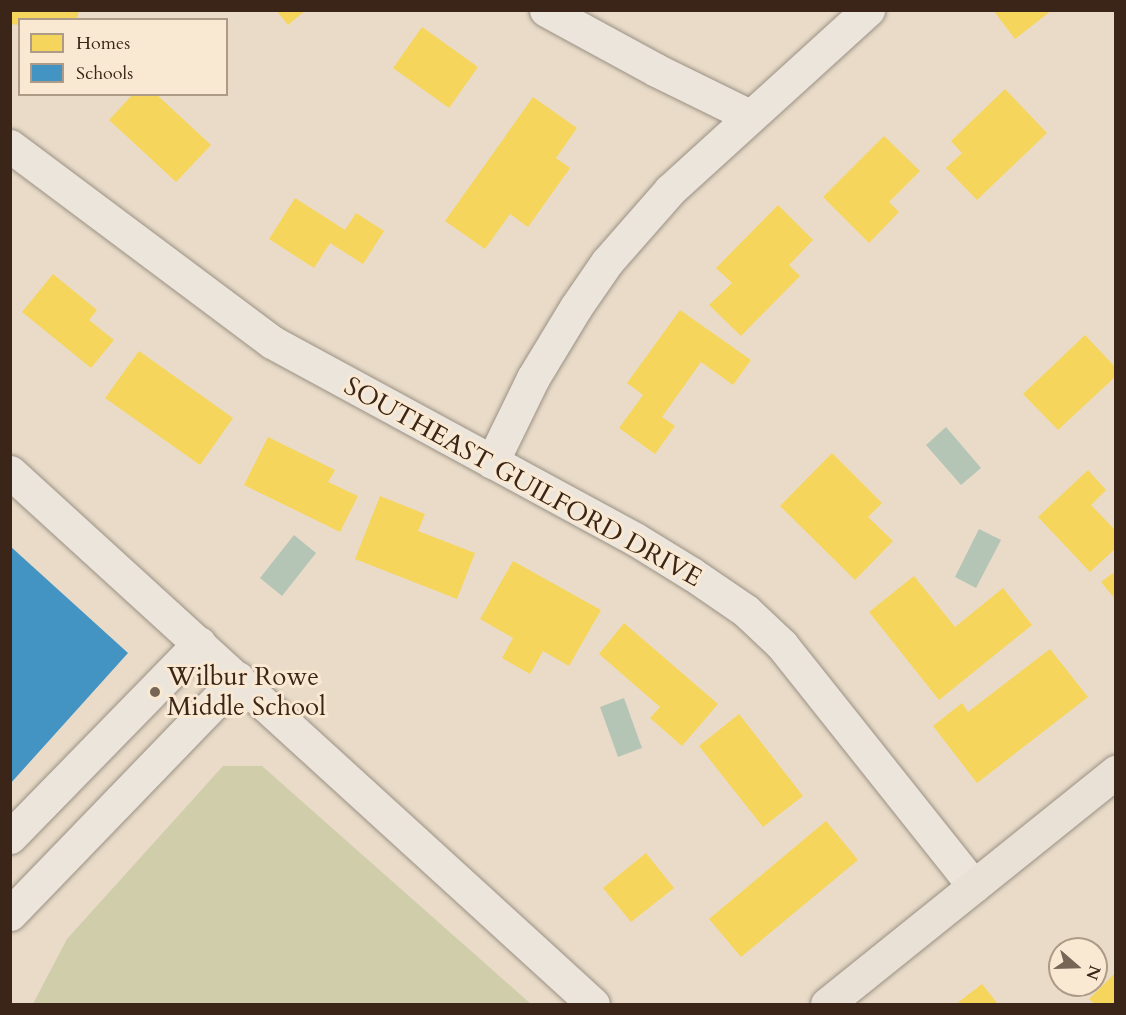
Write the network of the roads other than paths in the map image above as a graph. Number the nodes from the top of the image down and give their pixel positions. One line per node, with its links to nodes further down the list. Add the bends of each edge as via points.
1 (546, 10): 3 (street)
2 (868, 10): 3 (street)
3 (750, 116): 5 (street, via 670,190 607,262 533,378)
4 (10, 146): 5 (street, SOUTHEAST GUILFORD DRIVE, via 272,342)
5 (492, 462): 11 (street, SOUTHEAST GUILFORD DRIVE, via 635,539 746,611 782,645)
6 (10, 472): 7 (street)
7 (199, 643): 8 (street); 10 (street)
8 (238, 678): 12 (street); 15 (street)
9 (1116, 772): 11 (main road)
10 (10, 837)
11 (974, 886): 16 (main road)
12 (10, 914)
13 (10, 932): 14 (street)
14 (10, 939)
15 (593, 1005)
16 (826, 1005)

